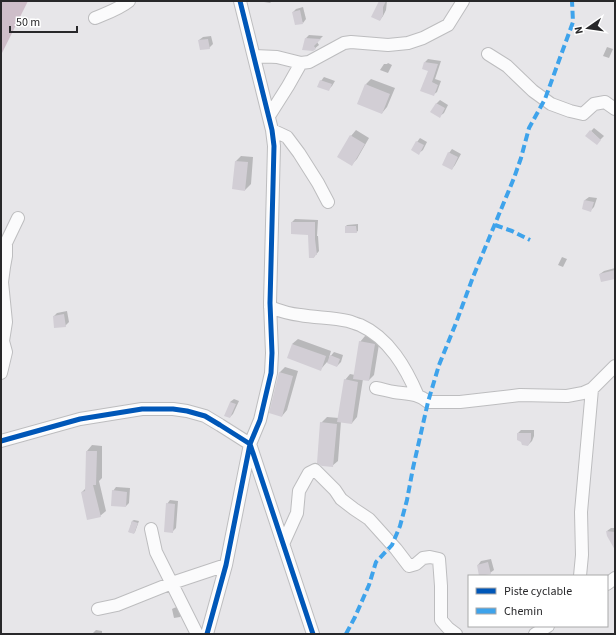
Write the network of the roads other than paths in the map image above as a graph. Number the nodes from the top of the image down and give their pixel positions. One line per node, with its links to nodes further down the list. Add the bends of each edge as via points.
1 (129, 1): 4 (street, via 120,8)
2 (240, 1): 6 (street)
3 (463, 1): 7 (street, via 448,25 423,38 388,45 344,43 309,62)
4 (95, 18)
5 (488, 54): 8 (street, via 507,66 533,91 552,104 583,114 594,104 605,102)
6 (254, 56): 7 (street, via 277,57); 9 (street)
7 (301, 63): 9 (street)
8 (615, 108)
9 (269, 116): 10 (street)
10 (272, 130): 11 (street, via 287,137); 13 (street, via 274,146)
11 (328, 202)
12 (18, 218): 15 (street, via 6,243 2,282 6,322 3,341 6,352)
13 (270, 308): 18 (street, via 300,316 349,321 371,331 403,365); 20 (street, via 271,373 260,420)
14 (615, 366): 17 (street)
15 (1, 373)
16 (376, 388): 18 (street)
17 (592, 389): 18 (street, via 567,396 520,395 460,402 428,402); 24 (street, via 581,512)
18 (418, 396)
19 (1, 441): 20 (street, via 80,419 142,409 173,409 205,416)
20 (250, 444): 22 (street); 23 (street)
21 (151, 529): 25 (street, via 156,552)
22 (283, 544): 30 (street); 31 (street, via 297,513 299,491 309,473 315,470 341,498 369,519 409,566 424,558 439,559 442,586 441,620)
23 (226, 565): 25 (street); 29 (street)
24 (580, 575)
25 (172, 583): 26 (street, via 118,605); 28 (street)
26 (98, 609)
27 (546, 627): 32 (street)
28 (197, 634)
29 (207, 634)
30 (312, 634)
31 (456, 634)
32 (536, 634)

